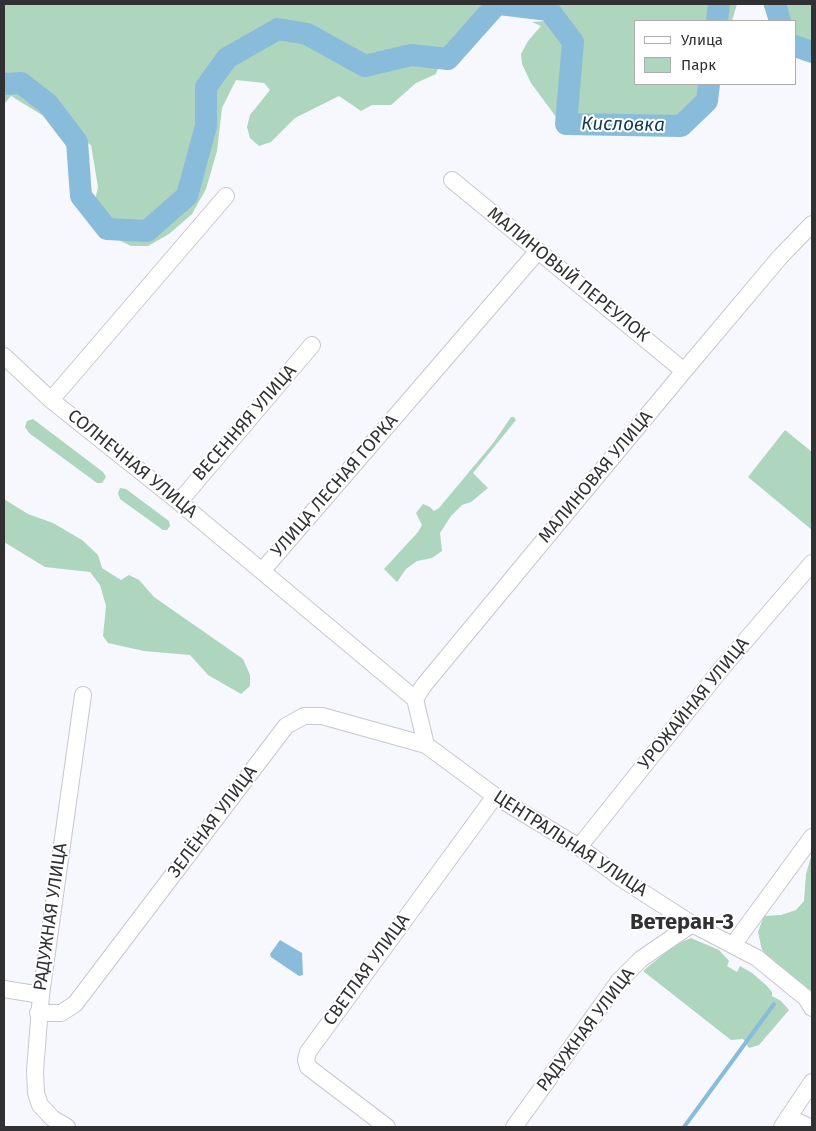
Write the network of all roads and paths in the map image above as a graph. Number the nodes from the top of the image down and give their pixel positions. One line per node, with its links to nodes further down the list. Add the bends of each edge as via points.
1 (452, 180): 4 (street, МАЛИНОВЫЙ ПЕРЕУЛОК)
2 (226, 196): 8 (street)
3 (812, 224): 7 (street, МАЛИНОВАЯ УЛИЦА)
4 (538, 250): 7 (street, МАЛИНОВЫЙ ПЕРЕУЛОК); 11 (street, УЛИЦА ЛЕСНАЯ ГОРКА)
5 (312, 345): 9 (street, ВЕСЕННЯЯ УЛИЦА)
6 (4, 356): 8 (street, СОЛНЕЧНАЯ УЛИЦА)
7 (684, 370): 13 (street, МАЛИНОВАЯ УЛИЦА)
8 (51, 400): 9 (street, СОЛНЕЧНАЯ УЛИЦА)
9 (179, 502): 11 (street, СОЛНЕЧНАЯ УЛИЦА)
10 (812, 563): 17 (street, УРОЖАЙНАЯ УЛИЦА, via 722,668)
11 (262, 570): 13 (street, УЛИЦА ЛЕСНАЯ ГОРКА)
12 (83, 695): 21 (street, РАДУЖНАЯ УЛИЦА)
13 (415, 699): 14 (street)
14 (426, 745): 15 (street, ЦЕНТРАЛЬНАЯ УЛИЦА); 23 (street, ЗЕЛЁНАЯ УЛИЦА, via 322,716 304,716 294,720 286,726 75,1004 61,1013)
15 (495, 796): 17 (street, ЦЕНТРАЛЬНАЯ УЛИЦА); 27 (street, СВЕТЛАЯ УЛИЦА, via 308,1052 308,1067)
16 (812, 838): 19 (street)
17 (579, 847): 18 (street, ЦЕНТРАЛЬНАЯ УЛИЦА)
18 (692, 924): 19 (street, ЦЕНТРАЛЬНАЯ УЛИЦА); 28 (street, РАДУЖНАЯ УЛИЦА, via 641,959 620,981)
19 (733, 945): 22 (street, ЦЕНТРАЛЬНАЯ УЛИЦА, via 757,958 806,998)
20 (4, 989): 21 (street)
21 (40, 995): 23 (street, РАДУЖНАЯ УЛИЦА)
22 (812, 1008)
23 (38, 1012): 26 (street, РАДУЖНАЯ УЛИЦА, via 36,1093 44,1112)
24 (812, 1082): 25 (street)
25 (785, 1122): 29 (street)
26 (68, 1127)
27 (387, 1127)
28 (514, 1127)
29 (809, 1127)

